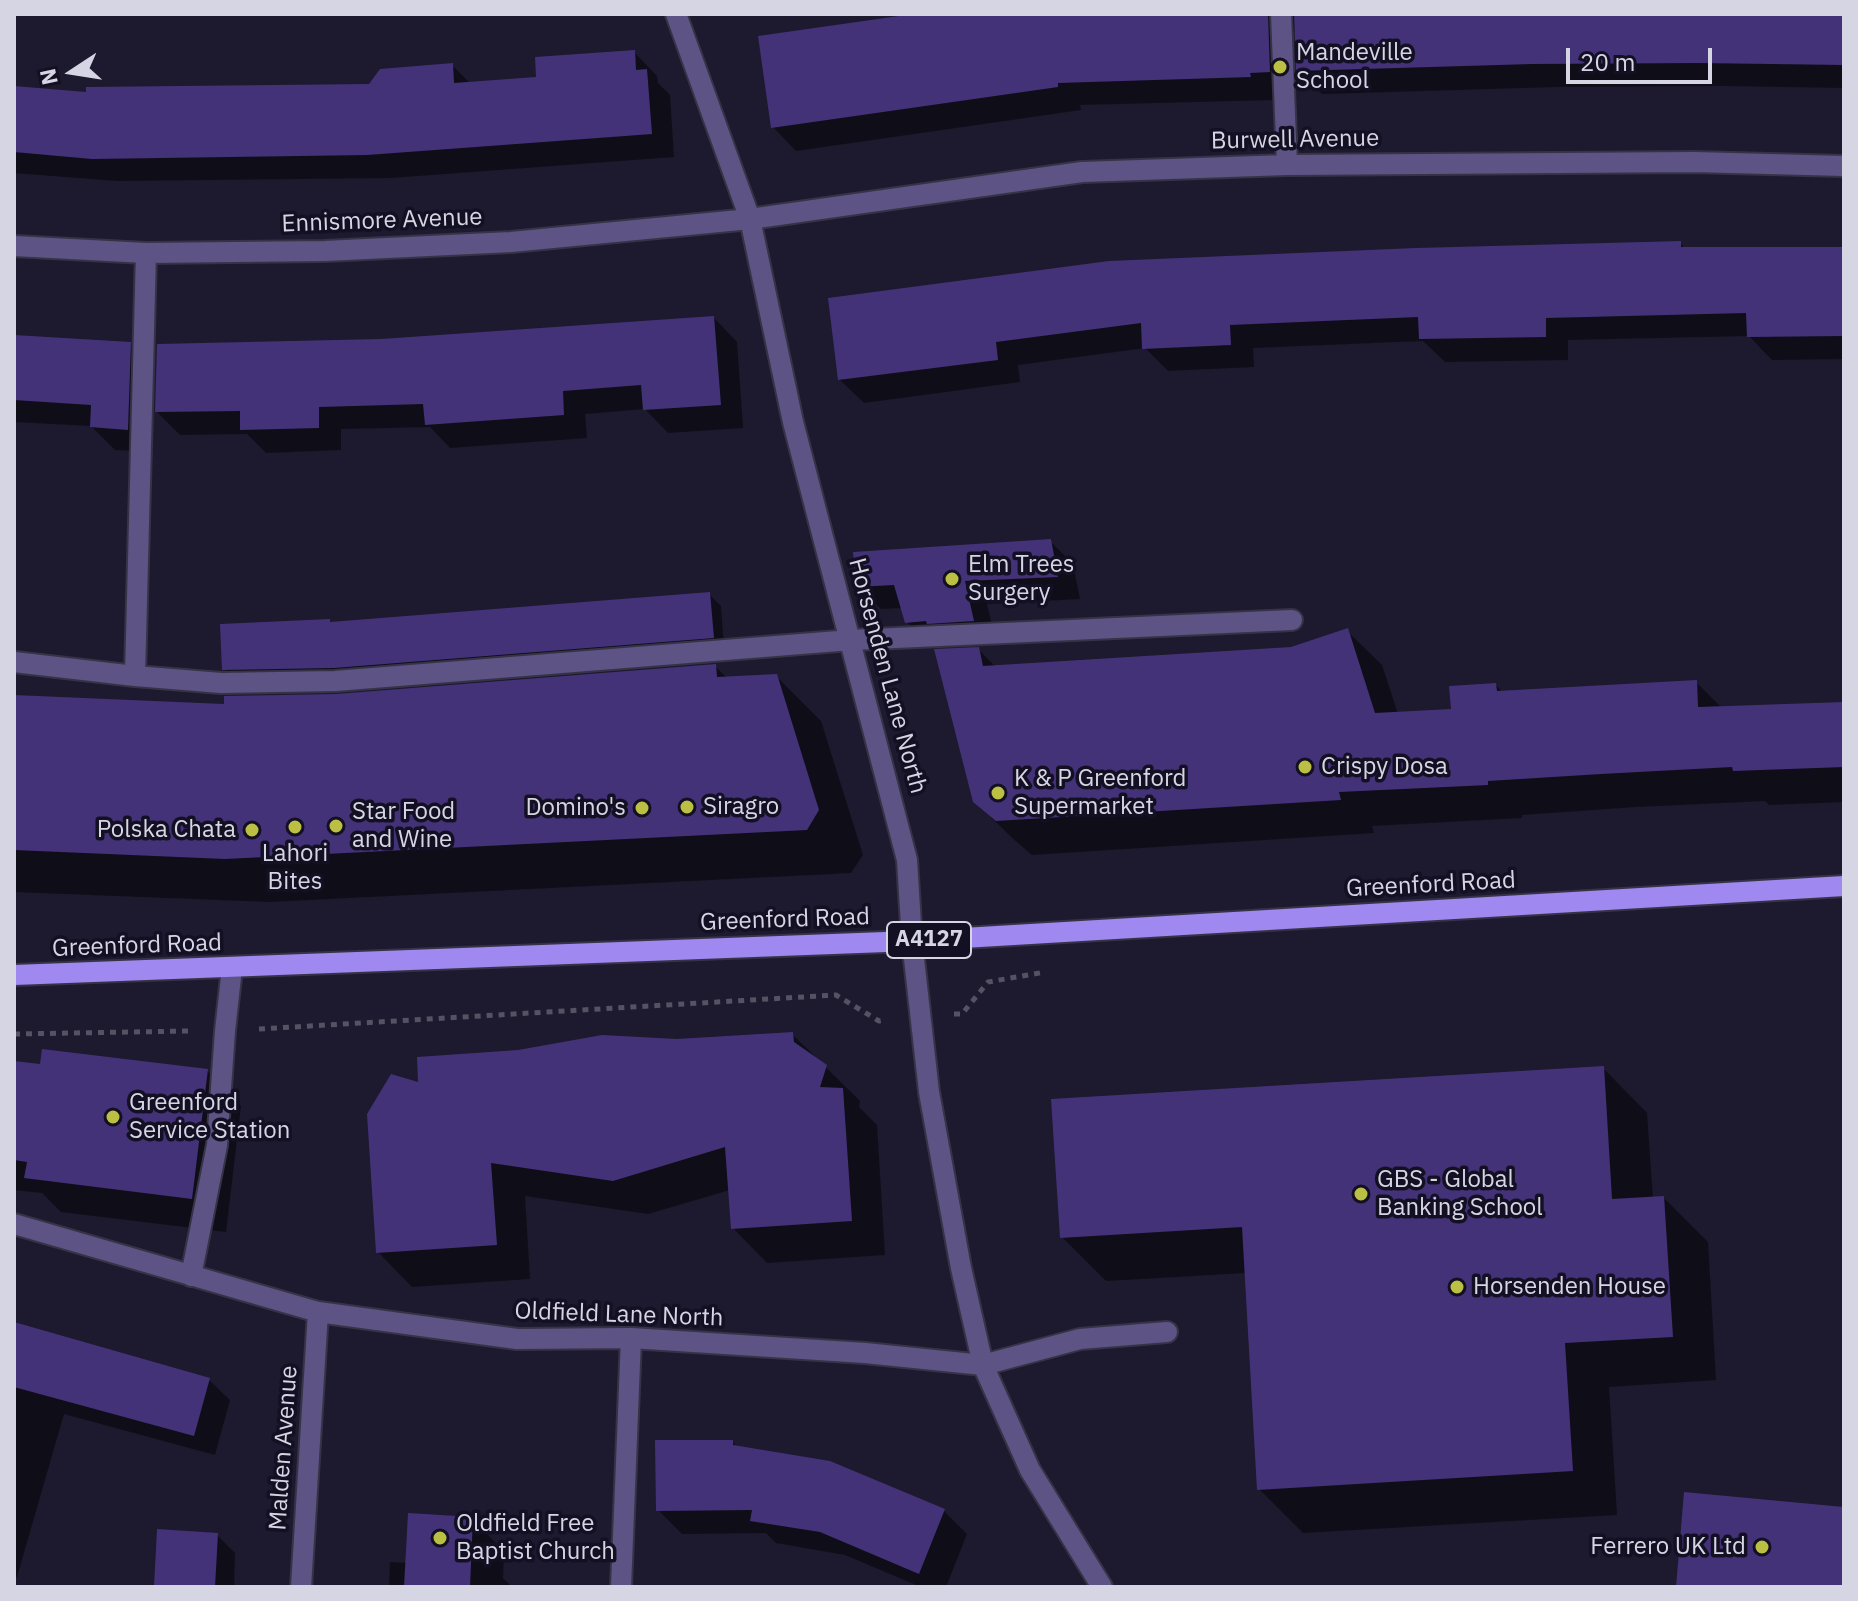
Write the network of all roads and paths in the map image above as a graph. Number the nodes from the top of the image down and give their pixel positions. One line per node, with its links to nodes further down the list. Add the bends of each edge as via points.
1 (676, 14): 5 (street, Horsenden Lane North)
2 (1281, 14): 3 (street)
3 (1287, 165): 4 (street, Burwell Avenue); 5 (street, Burwell Avenue, via 1082,172)
4 (1844, 166)
5 (750, 219): 7 (street, Ennismore Avenue, via 511,242); 9 (street, Horsenden Lane North, via 793,422)
6 (14, 246): 7 (street, Ennismore Avenue)
7 (146, 253): 11 (street)
8 (1292, 620): 9 (street)
9 (851, 640): 11 (street, via 335,681 221,683); 13 (street, Horsenden Lane North, via 907,860)
10 (14, 662): 11 (street)
11 (135, 676)
12 (1844, 886): 13 (main road, Greenford Road / A4127)
13 (912, 941): 14 (main road, Greenford Road / A4127); 24 (street, Horsenden Lane North, via 929,1092)
14 (232, 968): 15 (main road, Greenford Road / A4127); 17 (street)
15 (14, 975)
16 (888, 1020): 17 (path, via 879,1021 836,995)
17 (225, 1031): 18 (path); 20 (street, via 217,1145)
18 (14, 1034)
19 (14, 1224): 20 (street, Oldfield Lane North)
20 (191, 1276): 21 (street, Oldfield Lane North)
21 (318, 1312): 23 (street, Oldfield Lane North, via 517,1339); 25 (street, Malden Avenue)
22 (1167, 1332): 24 (street, via 1080,1339)
23 (631, 1338): 24 (street, Oldfield Lane North); 26 (street)
24 (983, 1365): 27 (street, via 1030,1470)
25 (301, 1587)
26 (621, 1587)
27 (1102, 1587)

